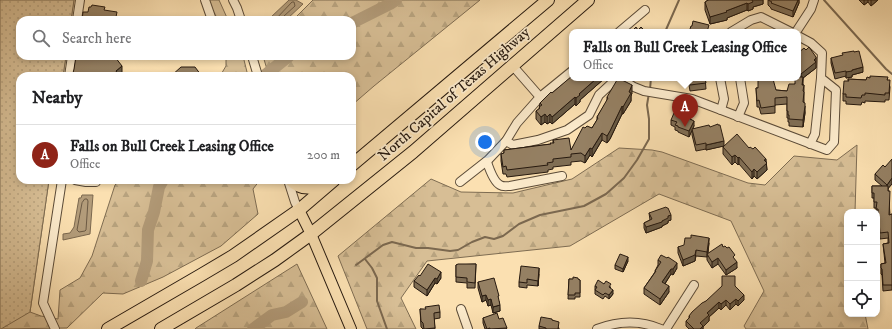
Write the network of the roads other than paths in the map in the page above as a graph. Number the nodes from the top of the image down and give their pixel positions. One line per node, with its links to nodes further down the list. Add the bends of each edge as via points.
1 (80, 0): 8 (street)
2 (205, 0): 9 (street)
3 (233, 0): 10 (street)
4 (548, 0): 32 (highway, North Capital of Texas Highway)
5 (588, 0): 18 (highway, North Capital of Texas Highway)
6 (814, 0): 14 (street)
7 (645, 10): 11 (street)
8 (78, 16)
9 (211, 16)
10 (240, 16)
11 (623, 29)
12 (736, 29): 13 (street, via 761,17)
13 (777, 29)
14 (798, 29)
15 (801, 38): 22 (street, via 822,53)
16 (71, 60): 19 (street)
17 (253, 60): 20 (street)
18 (512, 65): 27 (street); 42 (highway, North Capital of Texas Highway, via 412,152)
19 (70, 72)
20 (257, 72)
21 (569, 73): 27 (street)
22 (820, 78): 31 (street, via 815,134); 31 (street, via 836,90 834,142 827,150)
23 (618, 81): 30 (street, via 613,82 599,95 589,115 567,130 513,145)
24 (625, 81): 28 (street, via 644,91 692,99)
25 (721, 81): 28 (street, via 724,99)
26 (740, 81): 29 (street, via 744,103)
27 (540, 97): 30 (street, via 517,123)
28 (721, 110): 29 (street)
29 (738, 117): 31 (street)
30 (506, 141): 33 (street)
31 (810, 144)
32 (356, 162)
33 (486, 162): 34 (street, via 495,181 503,186); 35 (street)
34 (562, 176)
35 (460, 182)
36 (61, 184): 45 (street, via 43,303)
37 (291, 184): 41 (street)
38 (294, 184): 39 (highway, via 308,188)
39 (327, 184)
40 (330, 184): 41 (highway)
41 (299, 210): 42 (main road); 46 (highway, via 214,268)
42 (311, 234): 47 (highway, North Capital of Texas Highway, via 236,285); 48 (main road)
43 (694, 285): 52 (street)
44 (461, 309): 49 (street)
45 (55, 329)
46 (108, 329)
47 (161, 329)
48 (352, 329)
49 (468, 329)
50 (597, 329): 51 (street, via 610,324 631,322)
51 (661, 329)
52 (666, 329)

